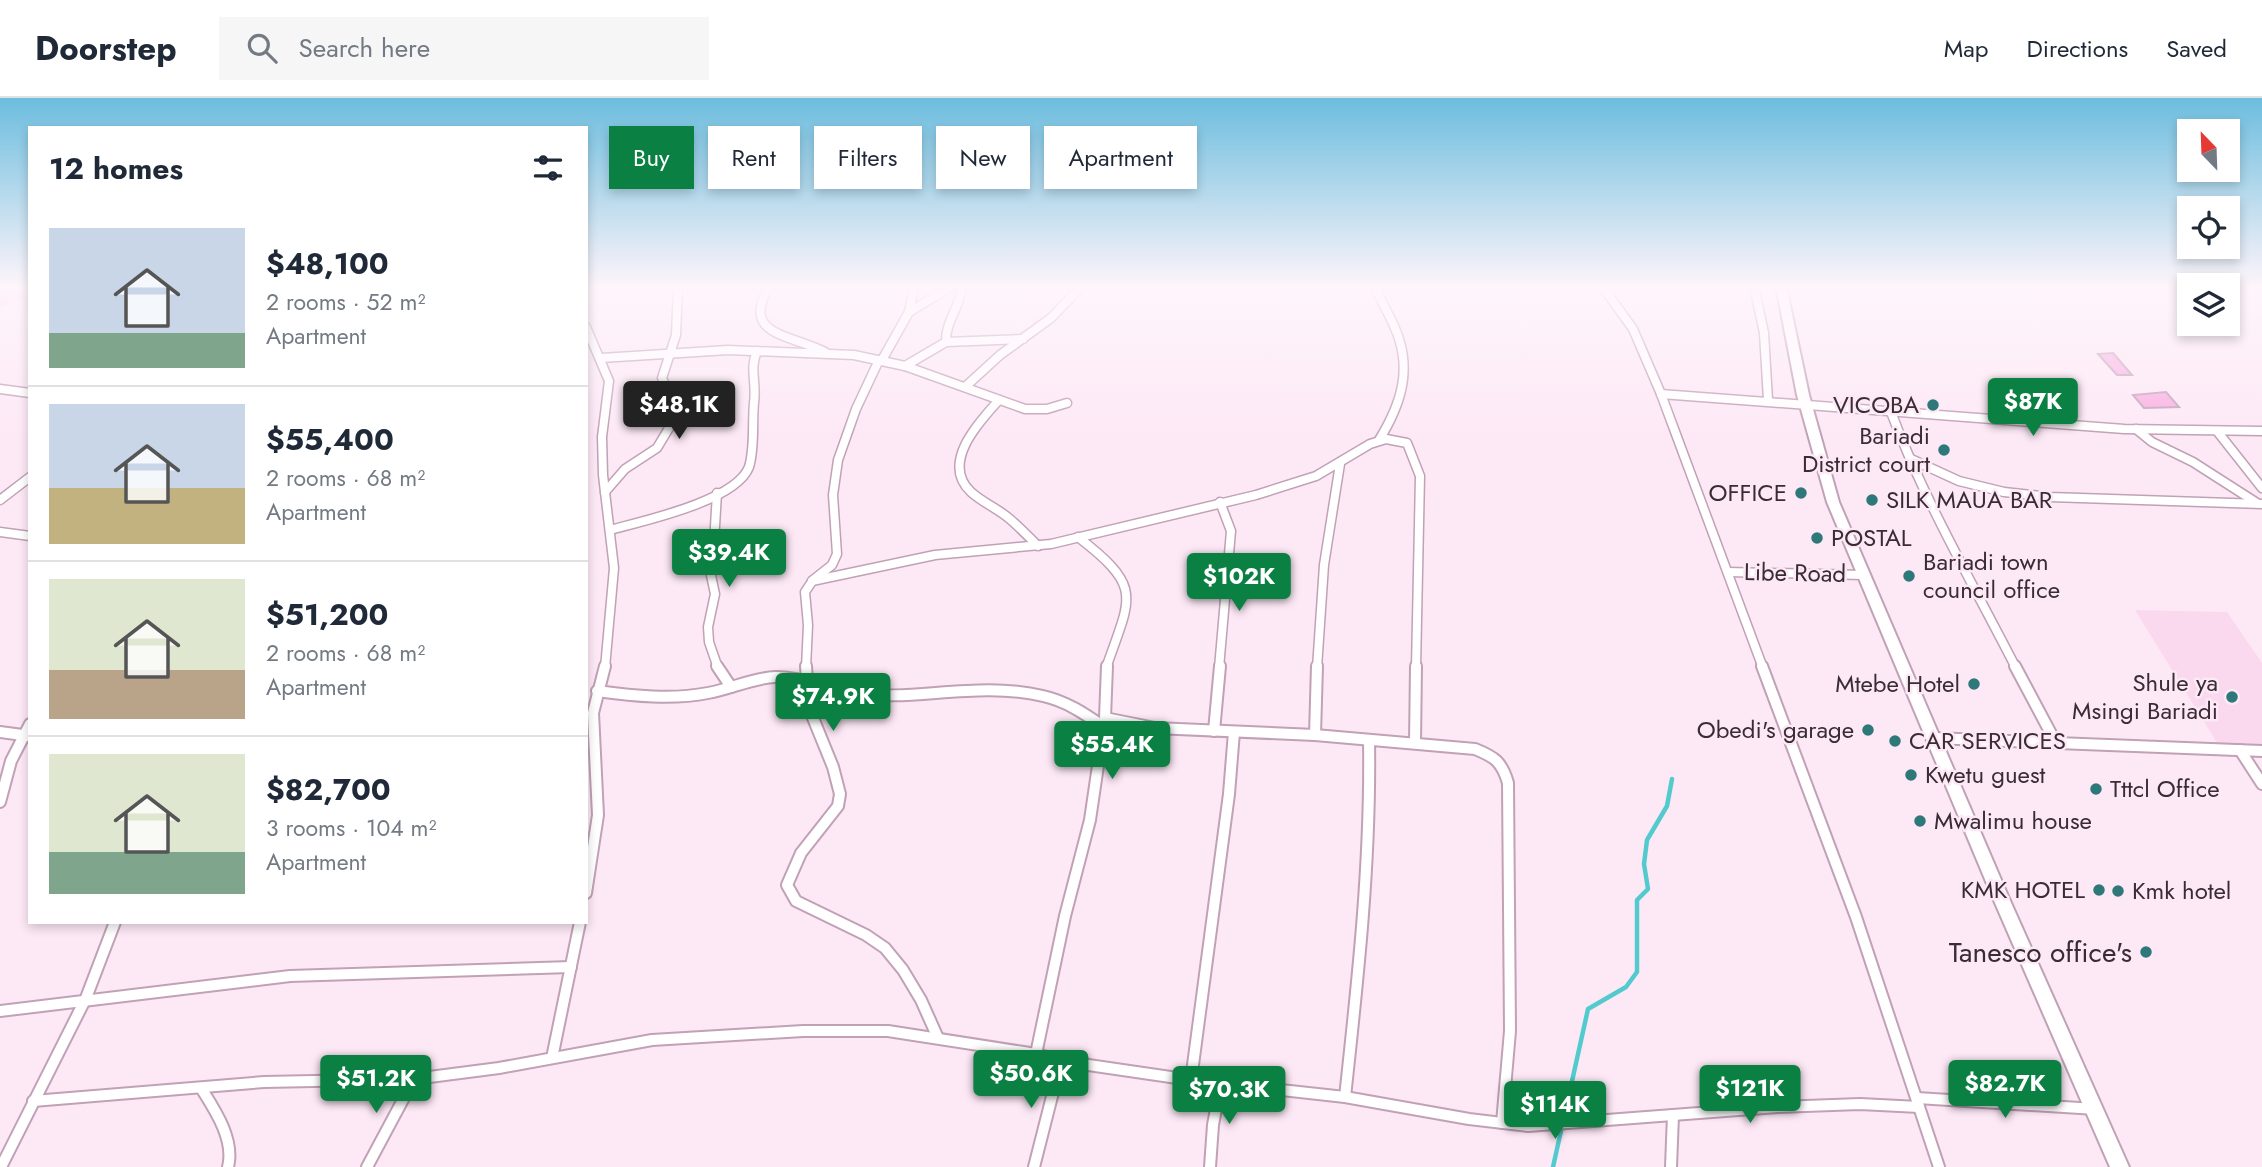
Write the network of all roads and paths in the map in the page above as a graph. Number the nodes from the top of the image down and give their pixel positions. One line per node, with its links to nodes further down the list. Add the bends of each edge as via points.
1 (590, 336): 16 (street)
2 (675, 336): 14 (street)
3 (790, 336): 15 (street)
4 (895, 336): 17 (street)
5 (946, 336): 12 (street)
6 (1026, 336): 11 (street)
7 (1397, 336): 31 (street, via 1404,358 1399,405)
8 (1636, 336): 22 (street)
9 (1764, 336): 24 (street)
10 (1792, 336): 26 (highway)
11 (1023, 338): 12 (street); 19 (street)
12 (946, 342): 18 (street)
13 (757, 351): 14 (street); 15 (street); 37 (street, via 751,365 758,389 751,458 741,479)
14 (672, 353): 16 (street); 36 (street, via 662,378 673,403 666,437 615,478)
15 (826, 353): 17 (street)
16 (601, 358): 36 (street, via 609,381 602,437)
17 (880, 360): 18 (street); 48 (street, via 839,452 833,494 837,558)
18 (905, 366): 19 (street)
19 (965, 387): 23 (street)
20 (0, 389): 21 (street)
21 (28, 393)
22 (1661, 394): 24 (street); 46 (street)
23 (999, 400): 25 (street, via 1035,410); 45 (street, via 975,427 961,455 959,472 971,492)
24 (1768, 400): 26 (street)
25 (1067, 403)
26 (1806, 404): 27 (street); 47 (highway, via 1833,502)
27 (1891, 412): 28 (street); 32 (street)
28 (2136, 429): 29 (street); 40 (street, via 2154,445 2181,455 2227,488)
29 (2217, 431): 30 (street); 35 (street)
30 (2262, 431)
31 (1378, 440): 33 (street); 61 (street, via 1407,443 1420,476)
32 (1911, 459): 40 (street, via 1967,486 2025,497); 62 (street)
33 (1340, 464): 39 (street, via 1292,484); 58 (street, via 1323,576)
34 (28, 479): 38 (street)
35 (2262, 488)
36 (605, 492): 41 (street)
37 (717, 493): 41 (street); 50 (street, via 709,566 715,594 709,642 716,665)
38 (0, 500)
39 (1220, 502): 44 (street); 53 (street, via 1231,531)
40 (2260, 504)
41 (610, 530): 51 (street, via 614,568 609,638)
42 (0, 532): 43 (street)
43 (28, 536)
44 (1078, 537): 45 (street); 52 (street, via 1105,558 1127,590 1127,607 1106,668)
45 (1038, 546): 48 (street, via 935,555)
46 (1727, 572): 47 (street, Libe Road); 83 (street, via 1856,917)
47 (1863, 575): 59 (highway)
48 (812, 581): 49 (street, via 805,595)
49 (805, 680): 50 (street, via 780,677); 52 (street, via 852,694 1001,688 1030,692 1073,705); 73 (street, via 810,718 841,798 799,857 787,885 796,901 866,934 885,948 921,1000)
50 (731, 687): 51 (street, via 685,695)
51 (597, 691): 55 (street)
52 (1104, 723): 53 (street); 74 (street, via 1090,820)
53 (1214, 731): 56 (street)
54 (0, 732): 57 (street)
55 (589, 732): 67 (street, via 598,814)
56 (1234, 732): 58 (street); 78 (street)
57 (26, 735): 66 (street)
58 (1315, 736): 60 (street)
59 (1933, 738): 62 (street); 84 (highway)
60 (1369, 740): 61 (street); 81 (street, via 1370,817 1362,947)
61 (1415, 743): 86 (street, via 1486,752 1507,775 1510,1031)
62 (2056, 743): 63 (street)
63 (2240, 750): 64 (street); 65 (street)
64 (2262, 751)
65 (2262, 784)
66 (0, 802)
67 (588, 880)
68 (114, 924): 71 (street)
69 (580, 924): 70 (street)
70 (571, 967): 71 (street, via 290,976); 75 (street)
71 (86, 998): 72 (street); 82 (street)
72 (0, 1011)
73 (938, 1038): 74 (street); 75 (street, via 888,1031 803,1031 652,1040)
74 (1036, 1054): 76 (street)
75 (552, 1058): 77 (street)
76 (1061, 1061): 78 (street); 90 (street)
77 (414, 1079): 80 (street, via 321,1079); 89 (street)
78 (1191, 1080): 79 (street)
79 (1221, 1082): 81 (street); 91 (street)
80 (201, 1088): 82 (street); 88 (street, via 225,1128 231,1156)
81 (1345, 1097): 86 (street)
82 (33, 1101): 87 (street)
83 (1918, 1102): 84 (street); 85 (street); 93 (street)
84 (2096, 1109): 94 (highway)
85 (1673, 1115): 86 (street, via 1581,1124); 92 (street)
86 (1502, 1123)
87 (1, 1167)
88 (228, 1167)
89 (367, 1167)
90 (1034, 1167)
91 (1210, 1167)
92 (1671, 1167)
93 (1939, 1167)
94 (2120, 1167)

